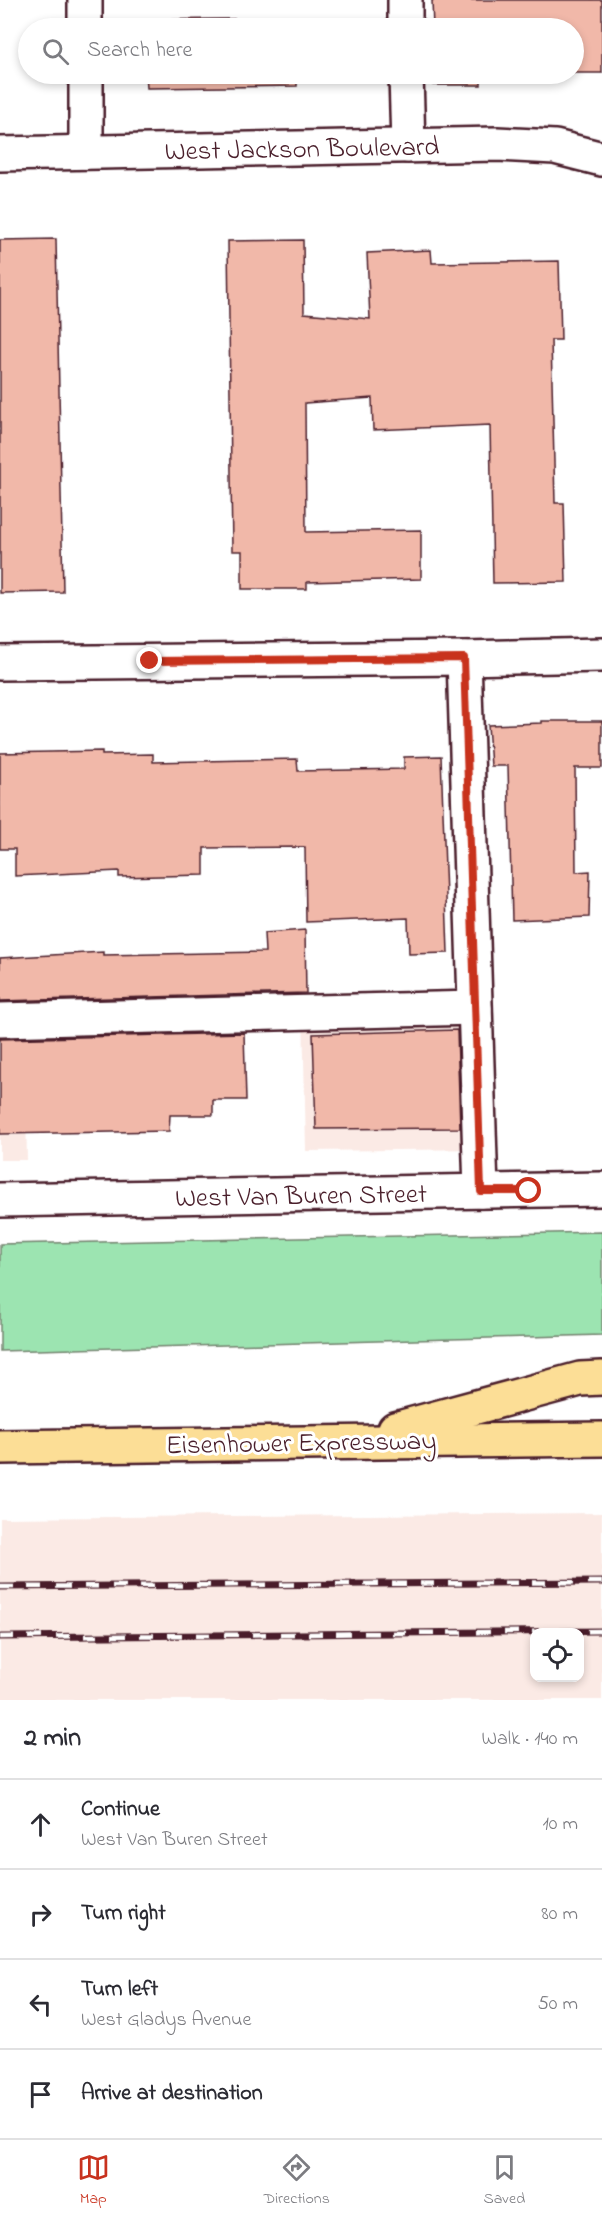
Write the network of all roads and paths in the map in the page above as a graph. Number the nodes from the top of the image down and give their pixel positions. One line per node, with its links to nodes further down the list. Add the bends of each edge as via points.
1 (85, 0): 3 (street)
2 (405, 0): 4 (street)
3 (85, 18)
4 (405, 18)
5 (86, 84): 8 (street)
6 (406, 84): 7 (street)
7 (408, 146): 8 (street, West Jackson Boulevard); 10 (street, West Jackson Boulevard, via 555,147)
8 (86, 152): 9 (street, West Jackson Boulevard)
9 (0, 154)
10 (602, 159)
11 (602, 655): 12 (street)
12 (464, 658): 13 (street); 14 (street)
13 (0, 663)
14 (475, 1008): 15 (street); 17 (street)
15 (0, 1020)
16 (602, 1190): 17 (street, West Van Buren Street)
17 (481, 1191): 18 (street, West Van Buren Street)
18 (0, 1200)
19 (602, 1378): 21 (highway, via 580,1379)
20 (602, 1439): 21 (highway, Eisenhower Expressway)
21 (351, 1441): 22 (highway, Eisenhower Expressway)
22 (0, 1447)

